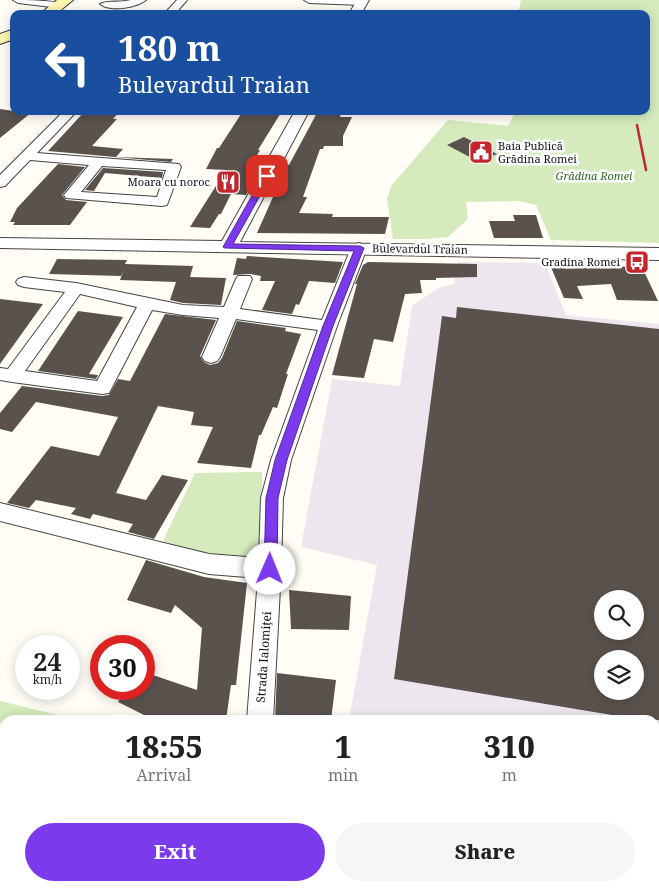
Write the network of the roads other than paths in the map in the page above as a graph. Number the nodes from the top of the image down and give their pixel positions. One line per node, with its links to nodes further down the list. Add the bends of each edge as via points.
1 (18, 0): 6 (street)
2 (141, 0): 7 (street, via 125,5)
3 (182, 0): 10 (street)
4 (309, 0): 5 (street)
5 (362, 1)
6 (63, 2): 8 (main road); 9 (main road)
7 (105, 4)
8 (47, 10)
9 (52, 10)
10 (173, 10)
11 (67, 115): 13 (street)
12 (300, 115): 17 (street)
13 (26, 156): 14 (street); 15 (street)
14 (99, 162): 14 (street, via 108,162 174,167 162,202 71,195)
15 (0, 183)
16 (0, 243): 17 (street, Bulevardul Traian)
17 (228, 247): 18 (street, Bulevardul Traian)
18 (360, 248): 19 (street, Bulevardul Traian); 25 (street, Strada Ialomiței)
19 (659, 254)
20 (244, 279): 24 (street)
21 (24, 282): 22 (street)
22 (76, 288): 23 (street); 27 (street)
23 (147, 304): 24 (street); 27 (street, via 102,388)
24 (231, 313): 25 (street); 26 (street)
25 (328, 326): 29 (street, Strada Ialomiței, via 276,479 272,498)
26 (211, 357)
27 (6, 375)
28 (0, 512): 29 (street, via 209,564)
29 (270, 569): 30 (street, Strada Ialomiței)
30 (260, 715)

